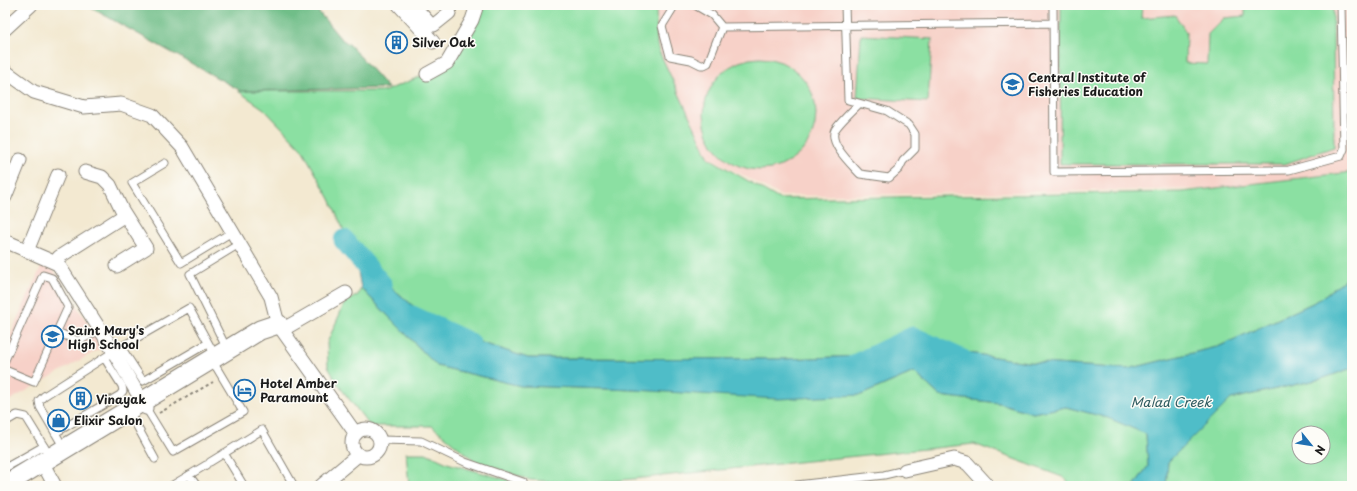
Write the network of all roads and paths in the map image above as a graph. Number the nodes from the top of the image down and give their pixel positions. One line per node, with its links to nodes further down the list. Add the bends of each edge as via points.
1 (31, 5): 14 (street)
2 (399, 5): 15 (street)
3 (413, 5): 4 (street, via 430,24 434,25 449,13)
4 (448, 5)
5 (477, 5): 17 (street, via 472,20 447,63)
6 (675, 5): 13 (lane, via 662,26 670,56 691,60 701,65 708,63)
7 (695, 5): 13 (lane, via 712,15)
8 (845, 5): 12 (lane)
9 (1053, 5): 11 (lane)
10 (1341, 5): 11 (lane, via 1344,149 1341,156 1290,170 1054,172)
11 (1053, 23): 12 (lane)
12 (845, 26): 13 (lane); 18 (lane, via 848,100)
13 (722, 27)
14 (5, 29)
15 (433, 42)
16 (5, 72): 25 (street, via 34,92 84,108 121,104 152,115 182,147)
17 (427, 74)
18 (859, 104): 18 (lane, via 887,111 909,125 915,134 915,149 903,161 900,169 889,178 860,174 835,144 835,129)
19 (20, 160): 23 (street)
20 (165, 163): 25 (lane, via 132,183 181,263)
21 (85, 172): 24 (street, via 102,177 110,185)
22 (58, 175): 28 (street)
23 (5, 197)
24 (125, 215): 29 (street, via 59,257); 30 (street, via 146,248)
25 (232, 232): 27 (street)
26 (5, 241): 28 (street)
27 (239, 244): 34 (street, via 271,297); 38 (lane, via 190,274 223,341)
28 (27, 251): 29 (street)
29 (56, 263): 31 (street)
30 (116, 266)
31 (78, 294): 33 (lane); 35 (street)
32 (346, 294): 34 (street)
33 (63, 298): 36 (lane, via 68,307); 39 (lane, via 52,278 43,275)
34 (280, 327): 38 (street, via 260,330); 43 (street)
35 (100, 330): 36 (lane, via 78,341); 37 (street)
36 (57, 332): 40 (lane, via 34,382)
37 (113, 353): 38 (lane, via 143,381); 38 (lane, via 188,308); 41 (street); 47 (lane, via 123,391); 47 (lane, via 39,401)
38 (215, 359): 41 (street); 41 (path); 41 (lane, via 243,412 173,452)
39 (5, 360)
40 (5, 370)
41 (144, 410): 47 (street); 47 (street); 48 (lane)
42 (5, 422): 47 (lane, via 17,414 26,417)
43 (356, 434): 44 (street, via 364,429 372,430 377,433); 46 (street, via 352,443)
44 (380, 440): 46 (street, via 379,449 374,455); 52 (lane, via 421,441 465,462)
45 (224, 453): 51 (lane); 57 (lane); 58 (lane, via 262,430)
46 (358, 455): 59 (street)
47 (51, 458): 49 (lane); 53 (street); 54 (street)
48 (155, 459)
49 (5, 468)
50 (905, 470): 60 (lane, via 884,475); 61 (street, via 954,459 968,463)
51 (189, 475): 55 (lane); 56 (lane)
52 (523, 482)
53 (5, 485)
54 (20, 486)
55 (171, 486)
56 (197, 486)
57 (244, 486)
58 (294, 486)
59 (321, 486)
60 (788, 486)
61 (988, 486)

